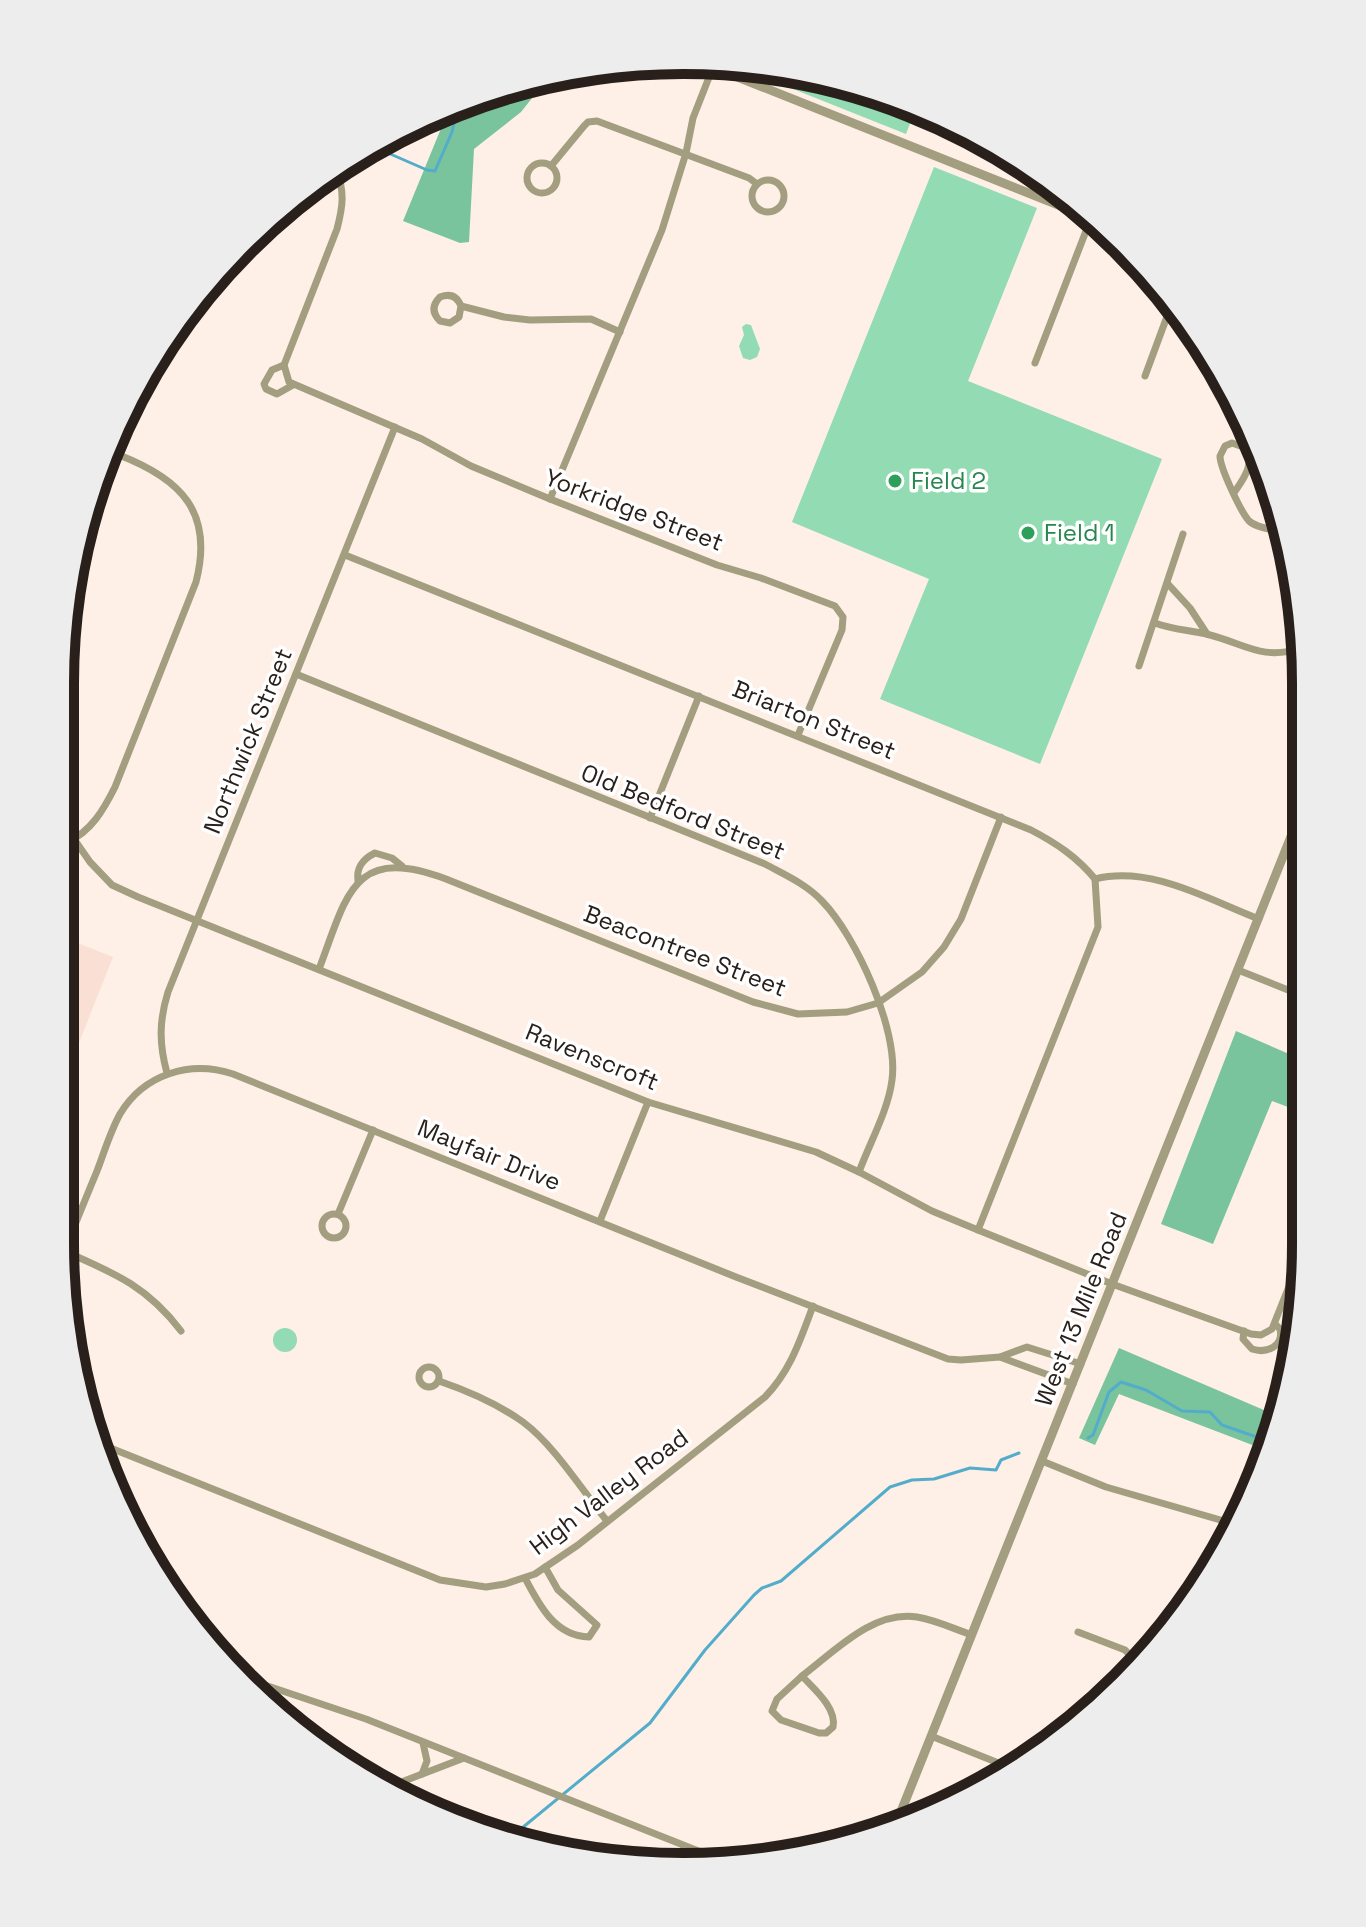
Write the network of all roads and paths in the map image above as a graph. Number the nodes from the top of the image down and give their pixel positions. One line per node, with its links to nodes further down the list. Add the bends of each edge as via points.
1 (710, 75): 3 (street)
2 (747, 77): 7 (street)
3 (686, 153): 4 (street, via 597,121 588,122); 6 (street); 11 (street, via 662,230)
4 (551, 166): 4 (street, via 540,163 530,169 527,180 533,190 544,193 554,187 557,176)
5 (340, 180): 13 (street, Yorkridge Street, via 344,199 337,229)
6 (757, 184): 6 (street, via 752,196 757,207 768,212 779,207 784,196 779,184)
7 (1062, 206)
8 (1089, 229): 12 (street)
9 (461, 306): 11 (street, via 530,320 591,319)
10 (1168, 315): 14 (street)
11 (620, 332): 23 (street)
12 (1035, 363)
13 (284, 365): 15 (street); 15 (street, Yorkridge Street, via 267,376 266,389 277,394)
14 (1145, 376)
15 (293, 385): 16 (street, Yorkridge Street)
16 (395, 427): 23 (street, Yorkridge Street); 26 (street, Northwick Street)
17 (125, 440): 19 (street)
18 (1245, 448): 22 (street, via 1232,443 1220,451)
19 (119, 455): 21 (street); 38 (street, via 159,473 183,495 198,525 202,557 115,787 102,812)
20 (1250, 462): 22 (street)
21 (106, 488)
22 (1234, 493): 24 (street, via 1249,521)
23 (550, 499): 34 (street, Yorkridge Street, via 835,606 843,617 842,630)
24 (1272, 530)
25 (1183, 534): 27 (street)
26 (345, 555): 32 (street, Northwick Street); 33 (street, Briarton Street)
27 (1168, 584): 28 (street); 29 (street)
28 (1155, 623): 29 (street); 31 (street)
29 (1207, 634): 30 (street, via 1258,653)
30 (1291, 650)
31 (1139, 666)
32 (296, 674): 36 (street, Old Bedford Street); 44 (street, Northwick Street)
33 (699, 696): 34 (street, Briarton Street); 36 (street)
34 (798, 735): 35 (street, Briarton Street)
35 (1001, 817): 41 (street, Briarton Street, via 1059,845); 48 (street, Beacontree Street, via 961,919 944,947 922,972)
36 (650, 818): 48 (street, Old Bedford Street, via 797,881 828,909 860,957)
37 (1292, 835): 43 (street, West 13 Mile Road)
38 (74, 837)
39 (74, 843): 44 (street, Ravenscroft, via 112,885)
40 (402, 866): 42 (street); 42 (street, Beacontree Street, via 375,853 364,858); 48 (street, Beacontree Street, via 753,1002 798,1014 847,1012)
41 (1095, 879): 43 (street, via 1157,879); 56 (street, via 1098,927)
42 (358, 881): 45 (street, Beacontree Street)
43 (1259, 919): 46 (street, West 13 Mile Road)
44 (198, 921): 45 (street, Ravenscroft); 49 (street, Northwick Street, via 162,1016 161,1052)
45 (319, 969): 50 (street, Ravenscroft)
46 (1238, 970): 47 (street); 59 (street, West 13 Mile Road)
47 (1292, 992)
48 (878, 1003): 52 (street, Old Bedford Street, via 893,1054 892,1081)
49 (167, 1073): 51 (street, Mayfair Drive, via 219,1070); 55 (street, Mayfair Drive, via 141,1089 121,1112)
50 (648, 1102): 52 (street, Ravenscroft, via 786,1143); 54 (street)
51 (373, 1130): 53 (street); 54 (street, Mayfair Drive)
52 (859, 1172): 56 (street, Ravenscroft)
53 (338, 1214)
54 (600, 1221): 60 (street, Mayfair Drive)
55 (74, 1227)
56 (978, 1230): 59 (street, Ravenscroft)
57 (74, 1258): 62 (street, via 120,1276 152,1297)
58 (1291, 1283): 61 (street)
59 (1112, 1284): 63 (street, Ravenscroft); 65 (street, West 13 Mile Road)
60 (813, 1306): 64 (street, Mayfair Drive, via 948,1359); 70 (street, High Valley Road, via 792,1363 773,1390)
61 (1275, 1324): 63 (street, via 1261,1335); 63 (street, Ravenscroft, via 1280,1339 1267,1350 1252,1349 1243,1339)
62 (181, 1331)
63 (1244, 1331)
64 (1000, 1357): 65 (street, Mayfair Drive, via 1027,1347); 67 (street, Mayfair Drive)
65 (1081, 1364): 67 (street, West 13 Mile Road)
66 (439, 1381): 70 (street, via 524,1423)
67 (1073, 1384): 69 (street, West 13 Mile Road)
68 (109, 1447): 73 (street, High Valley Road, via 440,1580 486,1587)
69 (1042, 1461): 71 (street, via 1106,1487); 75 (street, West 13 Mile Road)
70 (607, 1521): 72 (street, High Valley Road)
71 (1225, 1521)
72 (545, 1567): 73 (street, High Valley Road); 73 (street, via 558,1590 597,1625 589,1637 577,1637 554,1622)
73 (525, 1578)
74 (1078, 1632): 76 (street)
75 (972, 1635): 77 (street, via 896,1616 852,1637); 79 (street, West 13 Mile Road)
76 (1131, 1656)
77 (802, 1676): 77 (street, via 782,1693 772,1711 781,1720 826,1733 833,1727 832,1712)
78 (261, 1684): 80 (street)
79 (931, 1736): 82 (street); 85 (street, West 13 Mile Road)
80 (422, 1742): 81 (street); 83 (street, via 427,1761)
81 (464, 1758): 83 (street); 86 (street)
82 (1000, 1764)
83 (422, 1774): 84 (street)
84 (400, 1783)
85 (900, 1813)
86 (684, 1848): 87 (street); 88 (street)
87 (682, 1853)
88 (699, 1853)

